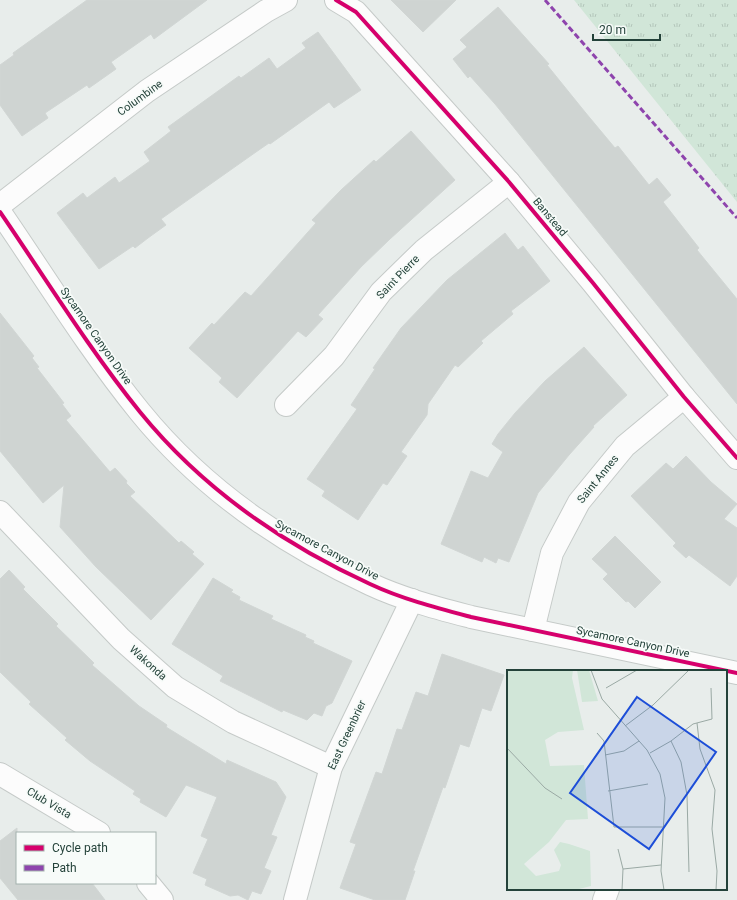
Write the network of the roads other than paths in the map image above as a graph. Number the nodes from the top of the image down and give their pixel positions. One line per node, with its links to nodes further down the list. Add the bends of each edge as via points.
1 (286, 0): 4 (street, Columbine, via 148,91)
2 (336, 0): 3 (street, Banstead, via 356,12)
3 (509, 182): 6 (street, Banstead); 7 (street, Saint Pierre, via 424,250 381,292 334,356)
4 (0, 205)
5 (0, 212): 10 (street, Sycamore Canyon Drive, via 121,389 192,466 222,493 282,538 370,584)
6 (684, 397): 8 (street, Banstead); 11 (street, Saint Annes, via 625,446 579,502 552,553)
7 (286, 405)
8 (737, 458)
9 (0, 512): 16 (street, Wakonda, via 121,639 175,687 233,722)
10 (412, 600): 11 (street, Sycamore Canyon Drive, via 470,617); 16 (street, East Greenbrier)
11 (533, 630): 12 (street, Sycamore Canyon Drive)
12 (686, 666): 13 (street, Sycamore Canyon Drive)
13 (715, 670)
14 (727, 672): 15 (street, Sycamore Canyon Drive)
15 (737, 673)
16 (331, 767): 22 (street, East Greenbrier)
17 (0, 774): 18 (street, Club Vista)
18 (96, 832)
19 (149, 884): 21 (street)
20 (608, 890): 23 (street)
21 (162, 900)
22 (295, 900)
23 (604, 900)

